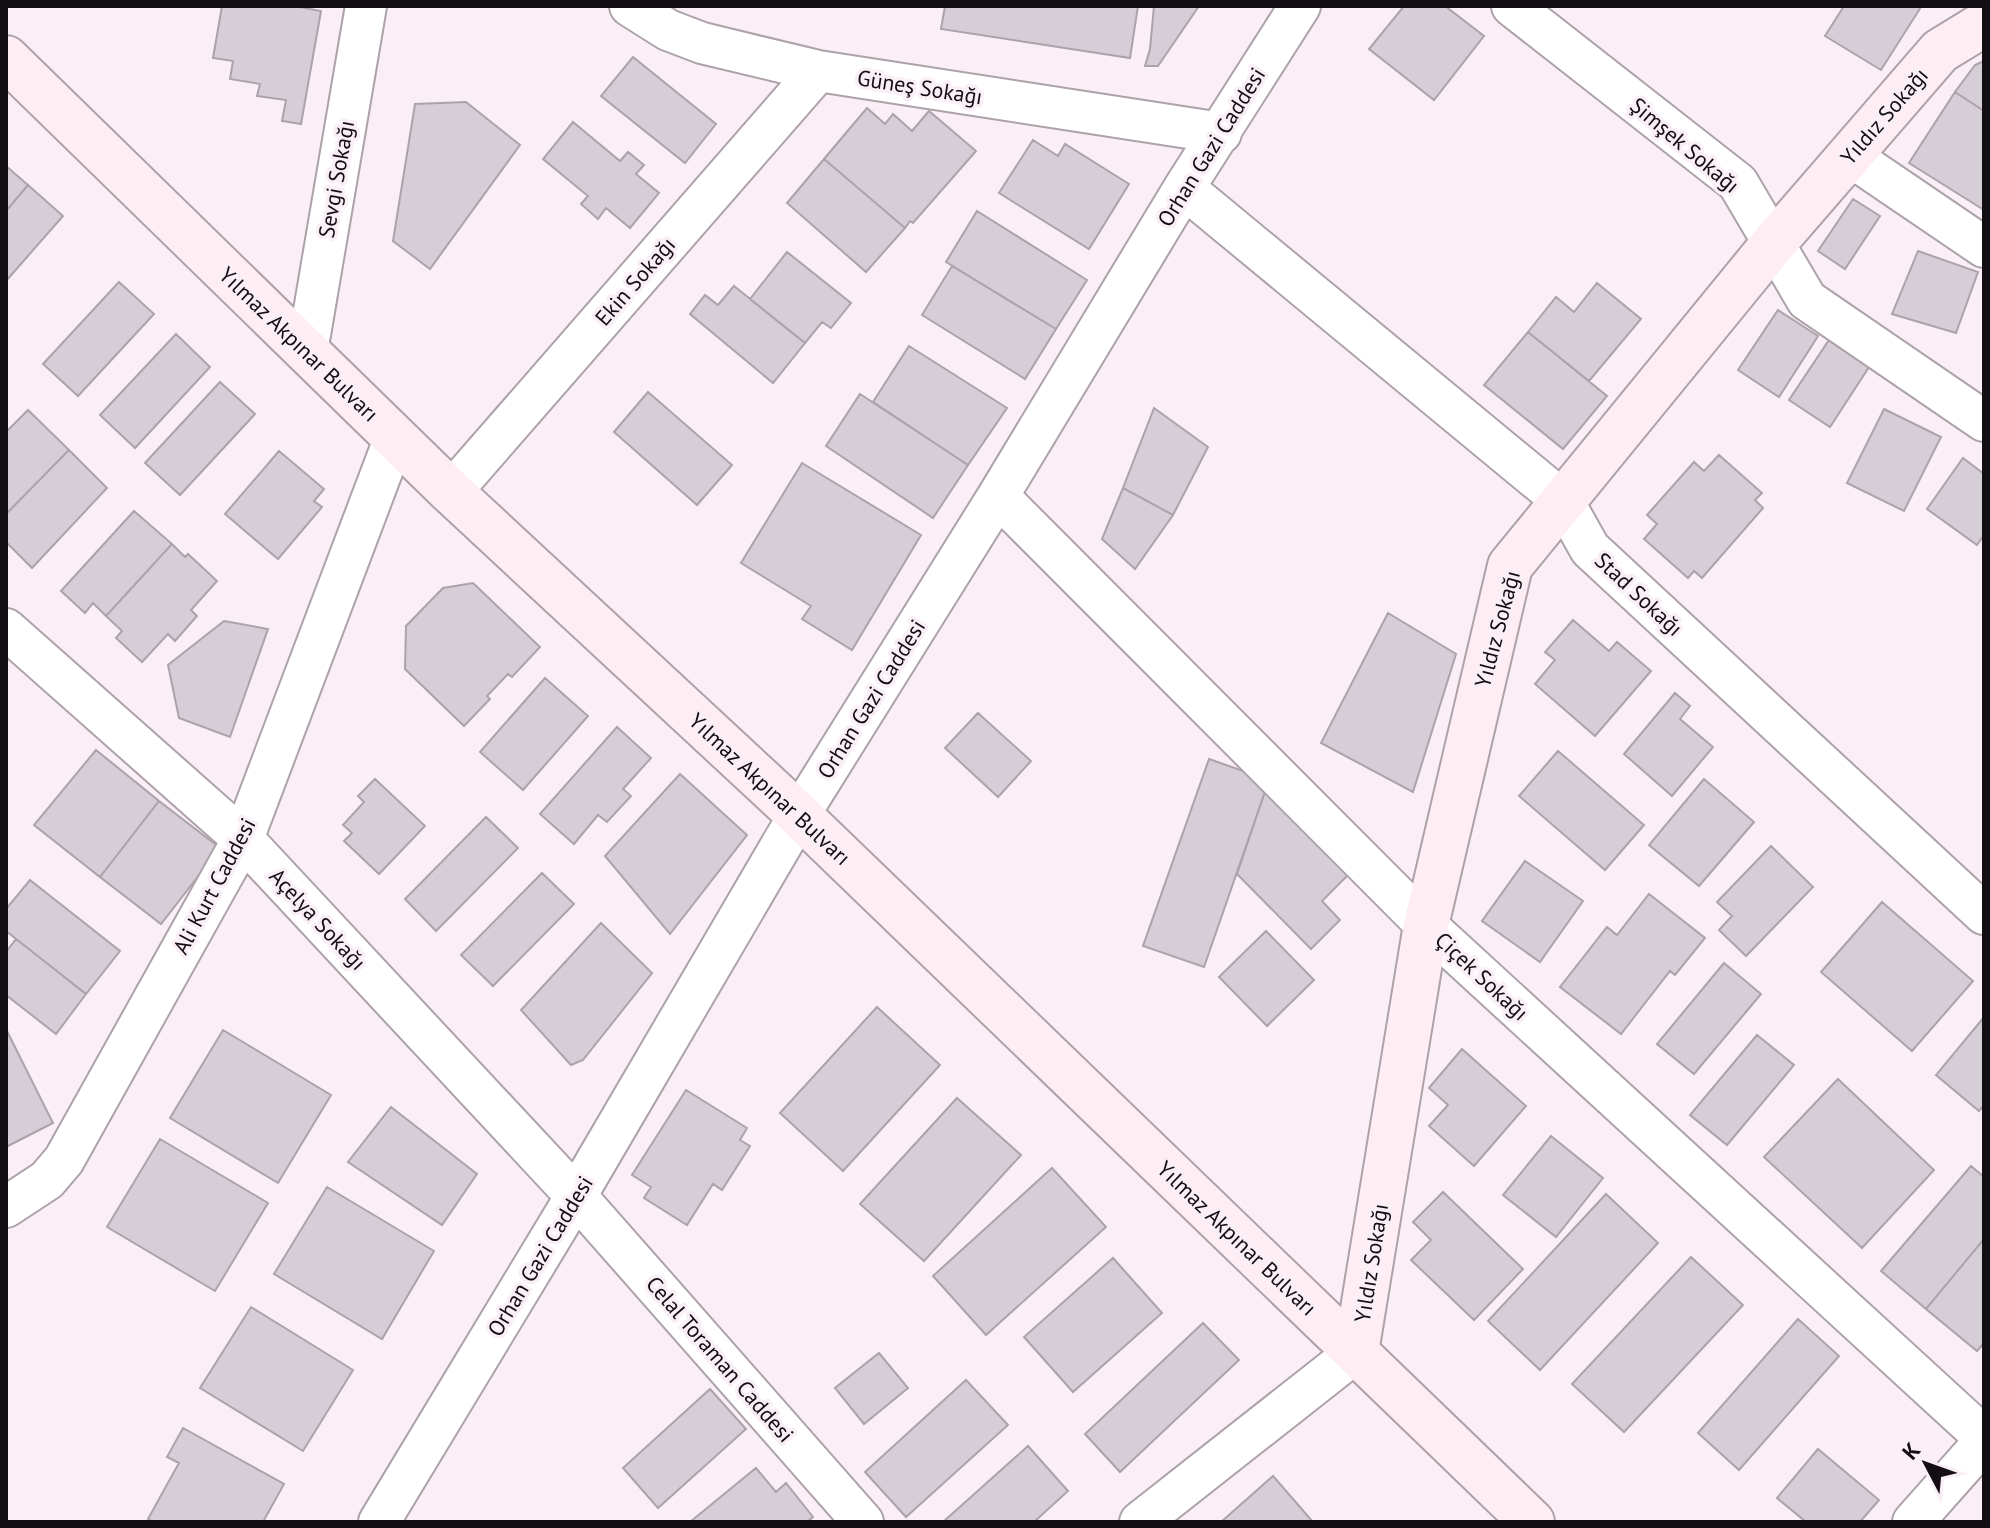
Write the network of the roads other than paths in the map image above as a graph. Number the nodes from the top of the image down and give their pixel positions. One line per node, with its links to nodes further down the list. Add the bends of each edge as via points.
1 (366, 6): 13 (street, Sevgi Sokağı)
2 (630, 6): 7 (street, Güneş Sokağı, via 702,43)
3 (1300, 6): 8 (street, Orhan Gazi Caddesi)
4 (1512, 6): 11 (street, Şimşek Sokağı, via 1738,183)
5 (1984, 24): 9 (main road, Yıldız Sokağı, via 1940,51)
6 (6, 58): 13 (main road, Yılmaz Akpınar Bulvarı)
7 (818, 71): 8 (street, Güneş Sokağı); 16 (street, Ekin Sokağı)
8 (1221, 133): 10 (street, Orhan Gazi Caddesi)
9 (1850, 156): 11 (main road, Yıldız Sokağı); 12 (street)
10 (1184, 188): 17 (street, Orhan Gazi Caddesi); 18 (street, Stad Sokağı)
11 (1773, 244): 14 (street, Şimşek Sokağı, via 1807,300); 18 (main road, Yıldız Sokağı)
12 (1984, 247)
13 (307, 352): 15 (main road, Yılmaz Akpınar Bulvarı)
14 (1984, 421)
15 (395, 437): 16 (main road, Yılmaz Akpınar Bulvarı); 21 (street, Ali Kurt Caddesi)
16 (451, 492): 20 (main road, Yılmaz Akpınar Bulvarı)
17 (998, 496): 20 (street, Orhan Gazi Caddesi); 23 (street, Çiçek Sokağı)
18 (1563, 501): 22 (street, Stad Sokağı, via 1590,549); 23 (main road, Yıldız Sokağı, via 1510,566)
19 (6, 629): 21 (street, Açelya Sokağı)
20 (799, 815): 24 (street, Orhan Gazi Caddesi); 26 (main road, Yılmaz Akpınar Bulvarı)
21 (243, 839): 24 (street, Açelya Sokağı); 25 (street, Ali Kurt Caddesi, via 64,1160 47,1180)
22 (1984, 914)
23 (1426, 925): 26 (main road, Yıldız Sokağı); 27 (street, Çiçek Sokağı)
24 (576, 1196): 28 (street, Orhan Gazi Caddesi); 29 (street, Celal Toraman Caddesi)
25 (6, 1207)
26 (1356, 1352): 30 (street); 31 (main road, Yılmaz Akpınar Bulvarı)
27 (1984, 1439): 32 (street)
28 (379, 1522)
29 (863, 1522)
30 (1140, 1522)
31 (1532, 1522)
32 (1913, 1522)

